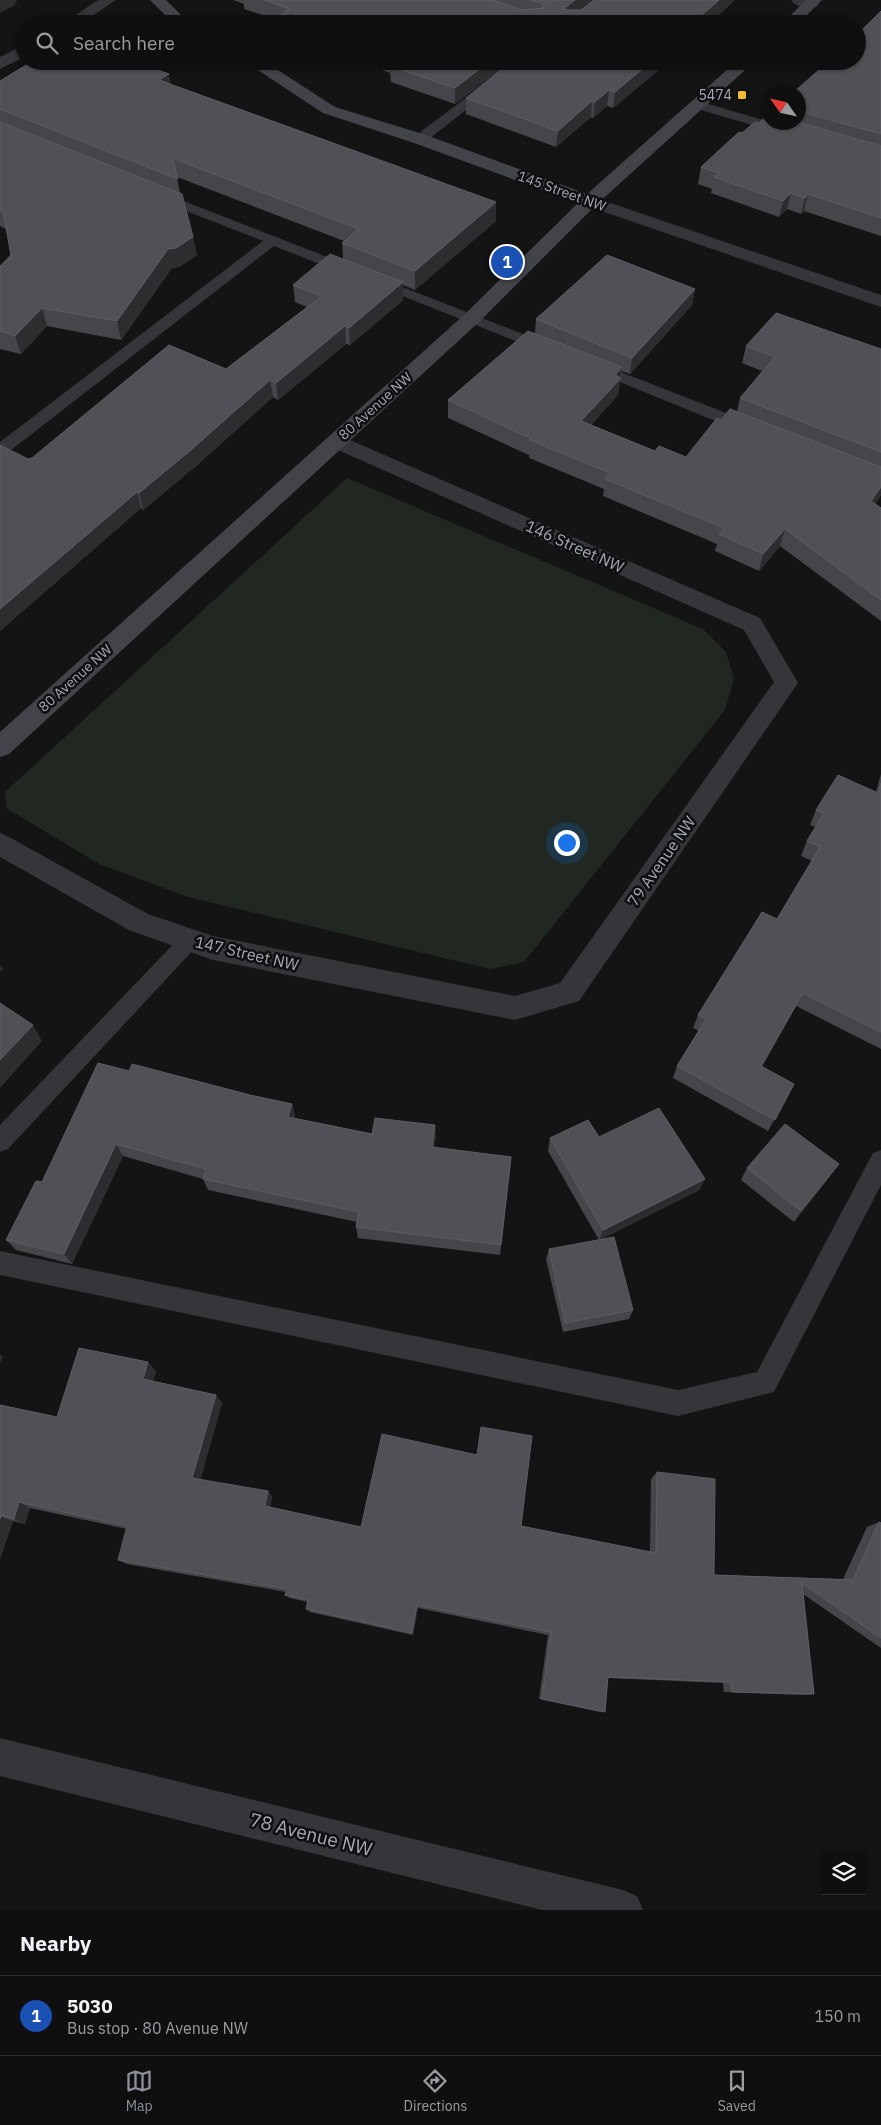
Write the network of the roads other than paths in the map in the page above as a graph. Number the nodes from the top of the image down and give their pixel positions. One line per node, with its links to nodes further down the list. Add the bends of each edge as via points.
1 (109, 0): 4 (street)
2 (157, 0): 5 (street)
3 (808, 1): 6 (street)
4 (84, 15)
5 (173, 15)
6 (796, 15)
7 (15, 55): 8 (street)
8 (0, 64)
9 (269, 70): 14 (street, 145 Street NW, via 329,110)
10 (511, 70): 14 (lane)
11 (736, 70): 12 (street, 80 Avenue NW)
12 (698, 105): 13 (lane); 16 (street, 80 Avenue NW)
13 (798, 134)
14 (420, 139): 16 (street, 145 Street NW)
15 (145, 190): 17 (lane)
16 (590, 201): 18 (street, 145 Street NW); 19 (street, 80 Avenue NW)
17 (272, 241): 19 (lane); 24 (lane)
18 (881, 301)
19 (472, 318): 20 (lane); 23 (street, 80 Avenue NW)
20 (563, 354)
21 (581, 361): 22 (lane)
22 (763, 433)
23 (336, 441): 25 (street, 146 Street NW, via 752,624); 26 (street, 80 Avenue NW)
24 (0, 450)
25 (786, 683): 29 (street, 79 Avenue NW, via 569,992)
26 (0, 746)
27 (0, 844): 28 (street, 147 Street NW, via 139,922)
28 (190, 940): 29 (street, 147 Street NW, via 213,948); 30 (lane)
29 (515, 1008)
30 (0, 1141)
31 (881, 1161): 32 (lane, via 765,1383 678,1403)
32 (0, 1263)
33 (0, 1758): 34 (street, 78 Avenue NW)
34 (623, 1910)

